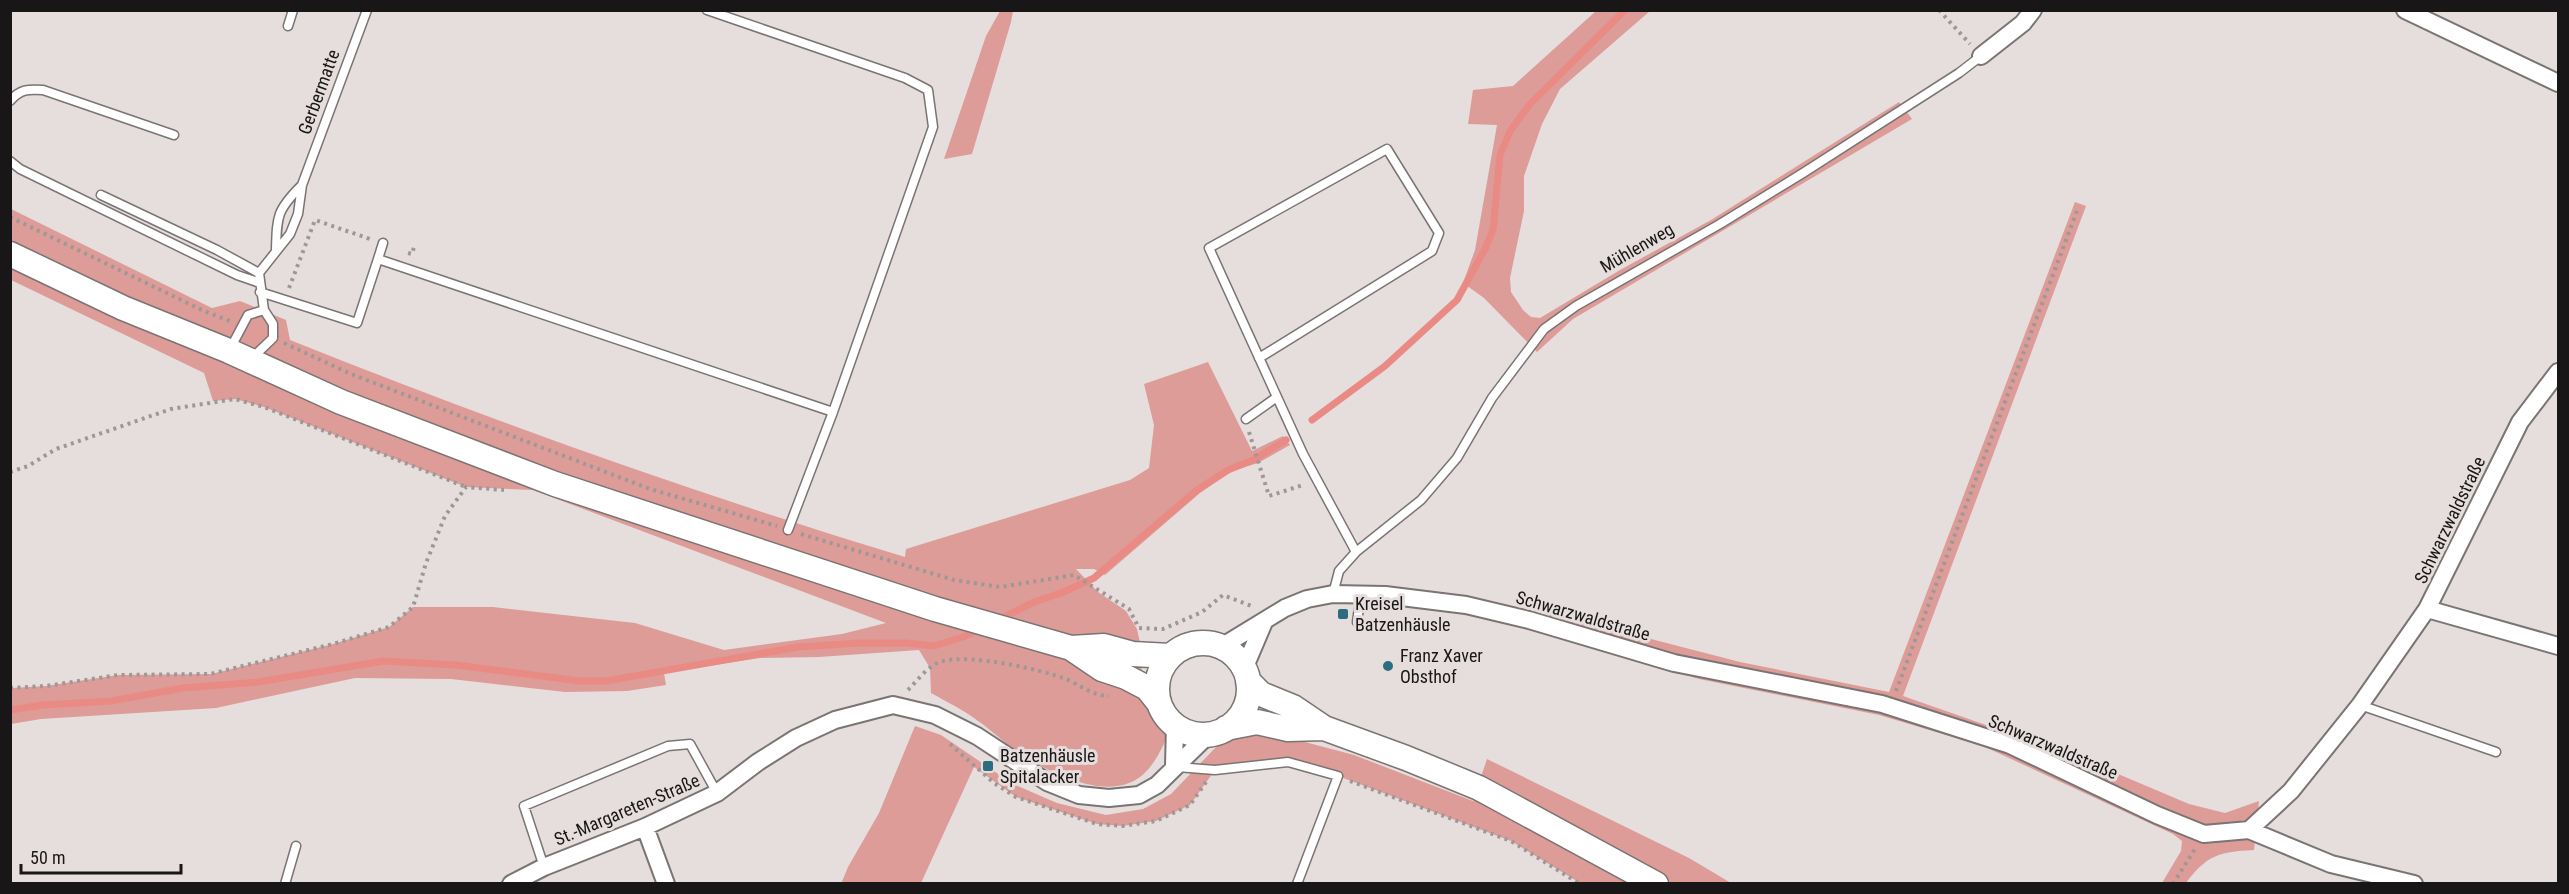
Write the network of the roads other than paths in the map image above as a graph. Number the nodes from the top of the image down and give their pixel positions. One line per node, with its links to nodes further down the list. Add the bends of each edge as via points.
1 (293, 10): 6 (lane)
2 (367, 10): 12 (lane, Gerbermatte)
3 (707, 10): 24 (lane, via 905,78 928,90 933,127)
4 (2033, 10): 7 (street, Mühlenweg, via 2023,23)
5 (2405, 10): 8 (street)
6 (288, 26)
7 (1981, 56): 27 (lane, Mühlenweg, via 1803,173 1576,306 1544,329 1492,398 1457,458 1421,500)
8 (2559, 83)
9 (10, 101): 10 (lane, via 25,89 43,90)
10 (174, 135)
11 (10, 161): 18 (lane)
12 (302, 185): 15 (lane, Gerbermatte, via 298,214 290,234); 15 (lane, Gerbermatte, via 284,203 277,219)
13 (101, 195): 18 (lane, via 217,250)
14 (383, 243): 17 (lane)
15 (276, 249): 18 (lane, Gerbermatte)
16 (10, 254): 20 (main road, via 123,308)
17 (378, 259): 18 (lane, via 357,323 284,301); 24 (lane)
18 (259, 283): 19 (lane)
19 (264, 310): 20 (lane, via 248,315 242,325); 20 (lane, via 273,324 273,338)
20 (239, 356): 35 (main road, via 341,402 555,484 935,609)
21 (1259, 358): 21 (lane, via 1432,251 1439,233 1388,149 1209,248); 23 (lane)
22 (2559, 372): 30 (street, Schwarzwaldstraße, via 2520,422)
23 (1277, 397): 25 (lane); 27 (lane)
24 (833, 412): 26 (lane)
25 (1245, 419)
26 (788, 530)
27 (1356, 552): 28 (lane, Mühlenweg, via 1340,571)
28 (1333, 594): 29 (street, Schwarzwaldstraße); 31 (street, Schwarzwaldstraße, via 1307,598)
29 (1361, 594): 32 (lane); 47 (street, Schwarzwaldstraße, via 1466,604 1674,663 1890,706 2010,745 2204,834)
30 (2427, 609): 33 (street); 39 (street, Schwarzwaldstraße)
31 (1266, 620): 34 (street, Schwarzwaldstraße); 37 (street)
32 (1357, 622)
33 (2559, 646)
34 (1221, 647): 36 (main road, via 1194,644); 37 (main road, via 1238,660)
35 (1071, 648): 36 (main road, via 1104,646 1133,654); 38 (main road, via 1102,669 1147,688)
36 (1170, 656): 38 (main road, via 1160,673)
37 (1246, 675): 41 (main road, via 1261,694 1293,707); 42 (main road, via 1244,708 1234,723)
38 (1159, 703): 40 (main road)
39 (2360, 705): 43 (lane); 47 (street, Schwarzwaldstraße, via 2291,790)
40 (1175, 725): 42 (main road, via 1191,733); 44 (street)
41 (1324, 728): 42 (main road, via 1288,729 1257,722); 54 (main road, via 1479,788)
42 (1218, 731): 44 (street, St.-Margareten-Straße)
43 (2496, 752)
44 (1174, 766): 45 (street, St.-Margareten-Straße, via 1157,785 1139,795 1079,795 1047,782 936,714 893,705 835,720 796,738); 53 (lane, via 1215,770 1288,762 1338,777)
45 (717, 793): 46 (street, St.-Margareten-Straße); 49 (lane, via 690,744 668,746 524,806)
46 (645, 827): 49 (street, St.-Margareten-Straße); 52 (street)
47 (2249, 830): 55 (street, via 2331,864)
48 (296, 846): 50 (lane)
49 (544, 867): 51 (street, St.-Margareten-Straße)
50 (285, 884)
51 (511, 884)
52 (666, 884)
53 (1297, 884)
54 (1656, 884)
55 (2414, 884)

